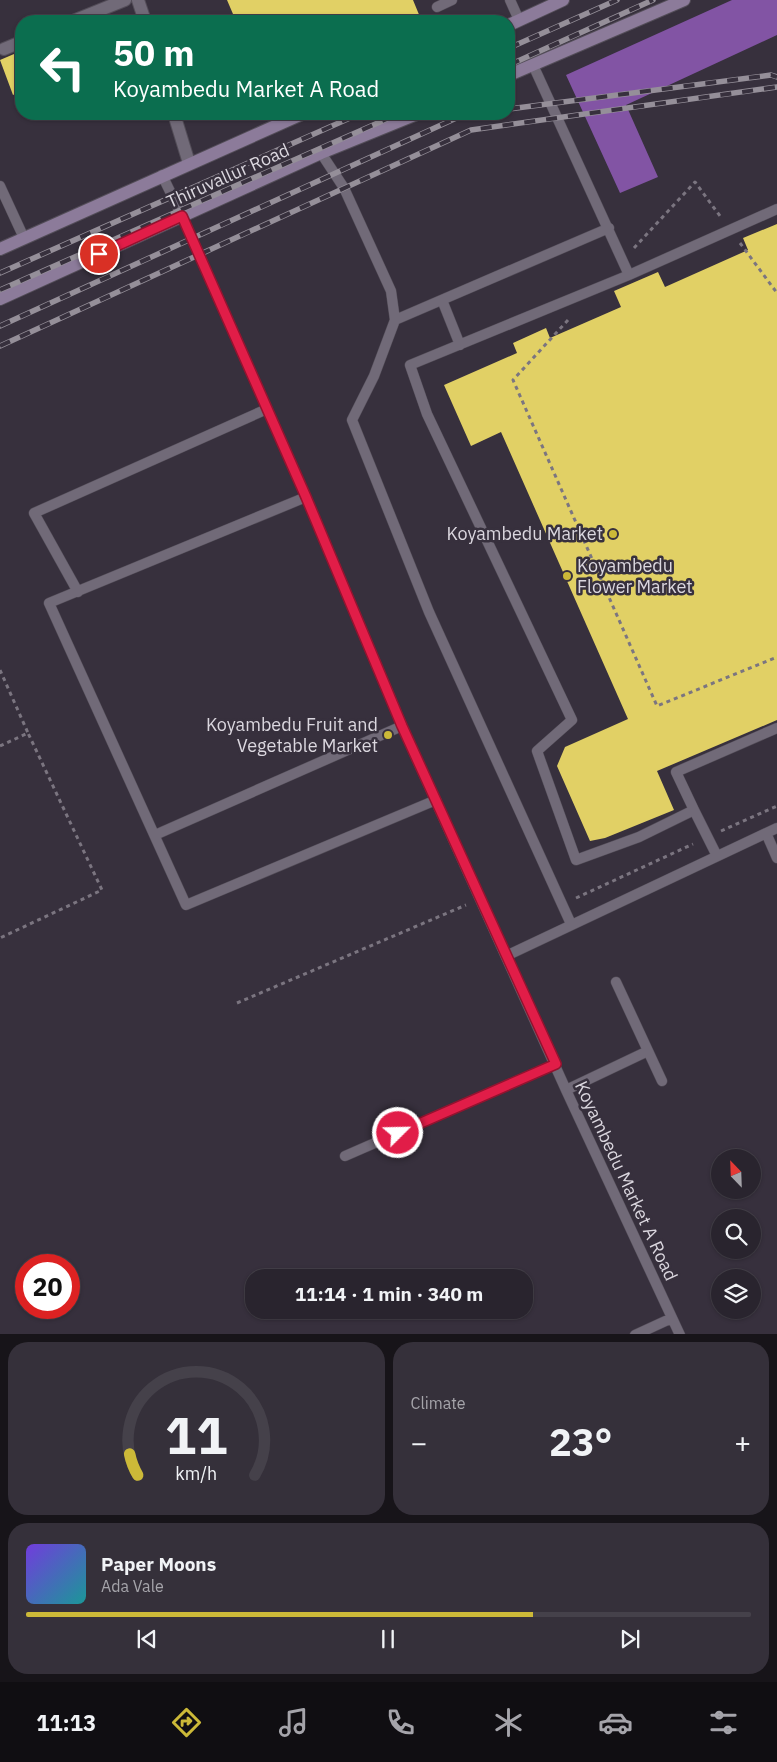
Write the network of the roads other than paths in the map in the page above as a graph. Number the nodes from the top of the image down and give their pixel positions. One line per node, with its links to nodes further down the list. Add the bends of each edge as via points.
1 (125, 0): 8 (street)
2 (138, 0): 9 (street)
3 (452, 0): 7 (lane)
4 (510, 0): 10 (lane)
5 (564, 0): 11 (street)
6 (684, 0): 14 (street)
7 (437, 7)
8 (88, 15)
9 (143, 15)
10 (513, 15)
11 (515, 22)
12 (15, 44): 13 (street)
13 (4, 49)
14 (533, 66): 15 (street); 25 (lane)
15 (515, 73)
16 (176, 120): 20 (street)
17 (288, 120): 20 (street)
18 (402, 120): 19 (street, Thiruvallur Road)
19 (322, 153): 24 (street, Thiruvallur Road); 31 (lane, via 344,188 391,291)
20 (189, 163): 21 (street)
21 (162, 175): 24 (lane, Koyambedu Market A Road); 26 (street)
22 (0, 186): 26 (lane)
23 (777, 209): 28 (lane)
24 (182, 216): 29 (street, Thiruvallur Road); 33 (lane, Koyambedu Market A Road)
25 (609, 228): 28 (lane); 30 (lane)
26 (24, 238): 27 (street)
27 (0, 249)
28 (629, 274): 32 (lane)
29 (0, 299)
30 (442, 300): 31 (lane); 32 (lane)
31 (395, 320): 45 (lane, via 374,376 352,420 429,612)
32 (460, 344): 39 (lane, via 410,365 428,414 572,720 536,751 576,860 639,837)
33 (267, 409): 34 (lane, Koyambedu Market A Road); 35 (lane, via 34,513)
34 (306, 497): 35 (lane); 36 (lane, Koyambedu Market A Road)
35 (78, 592): 42 (lane, via 50,603)
36 (402, 726): 38 (lane, Koyambedu Market A Road); 42 (lane)
37 (777, 728): 39 (lane, via 676,772)
38 (436, 800): 42 (lane, via 186,905); 46 (lane, Koyambedu Market A Road)
39 (694, 810): 43 (lane)
40 (777, 828): 41 (lane)
41 (766, 833): 43 (lane); 44 (lane)
42 (155, 835)
43 (717, 856): 45 (lane)
44 (777, 858)
45 (571, 924): 46 (lane)
46 (506, 956): 49 (lane, Koyambedu Market A Road)
47 (616, 982): 48 (lane)
48 (648, 1051): 50 (lane); 51 (lane)
49 (556, 1064): 51 (lane, Koyambedu Market A Road); 52 (lane)
50 (662, 1082)
51 (566, 1090): 53 (lane, Koyambedu Market A Road)
52 (345, 1156)
53 (672, 1318): 54 (lane); 55 (lane, Koyambedu Market A Road)
54 (635, 1334)
55 (680, 1334)

